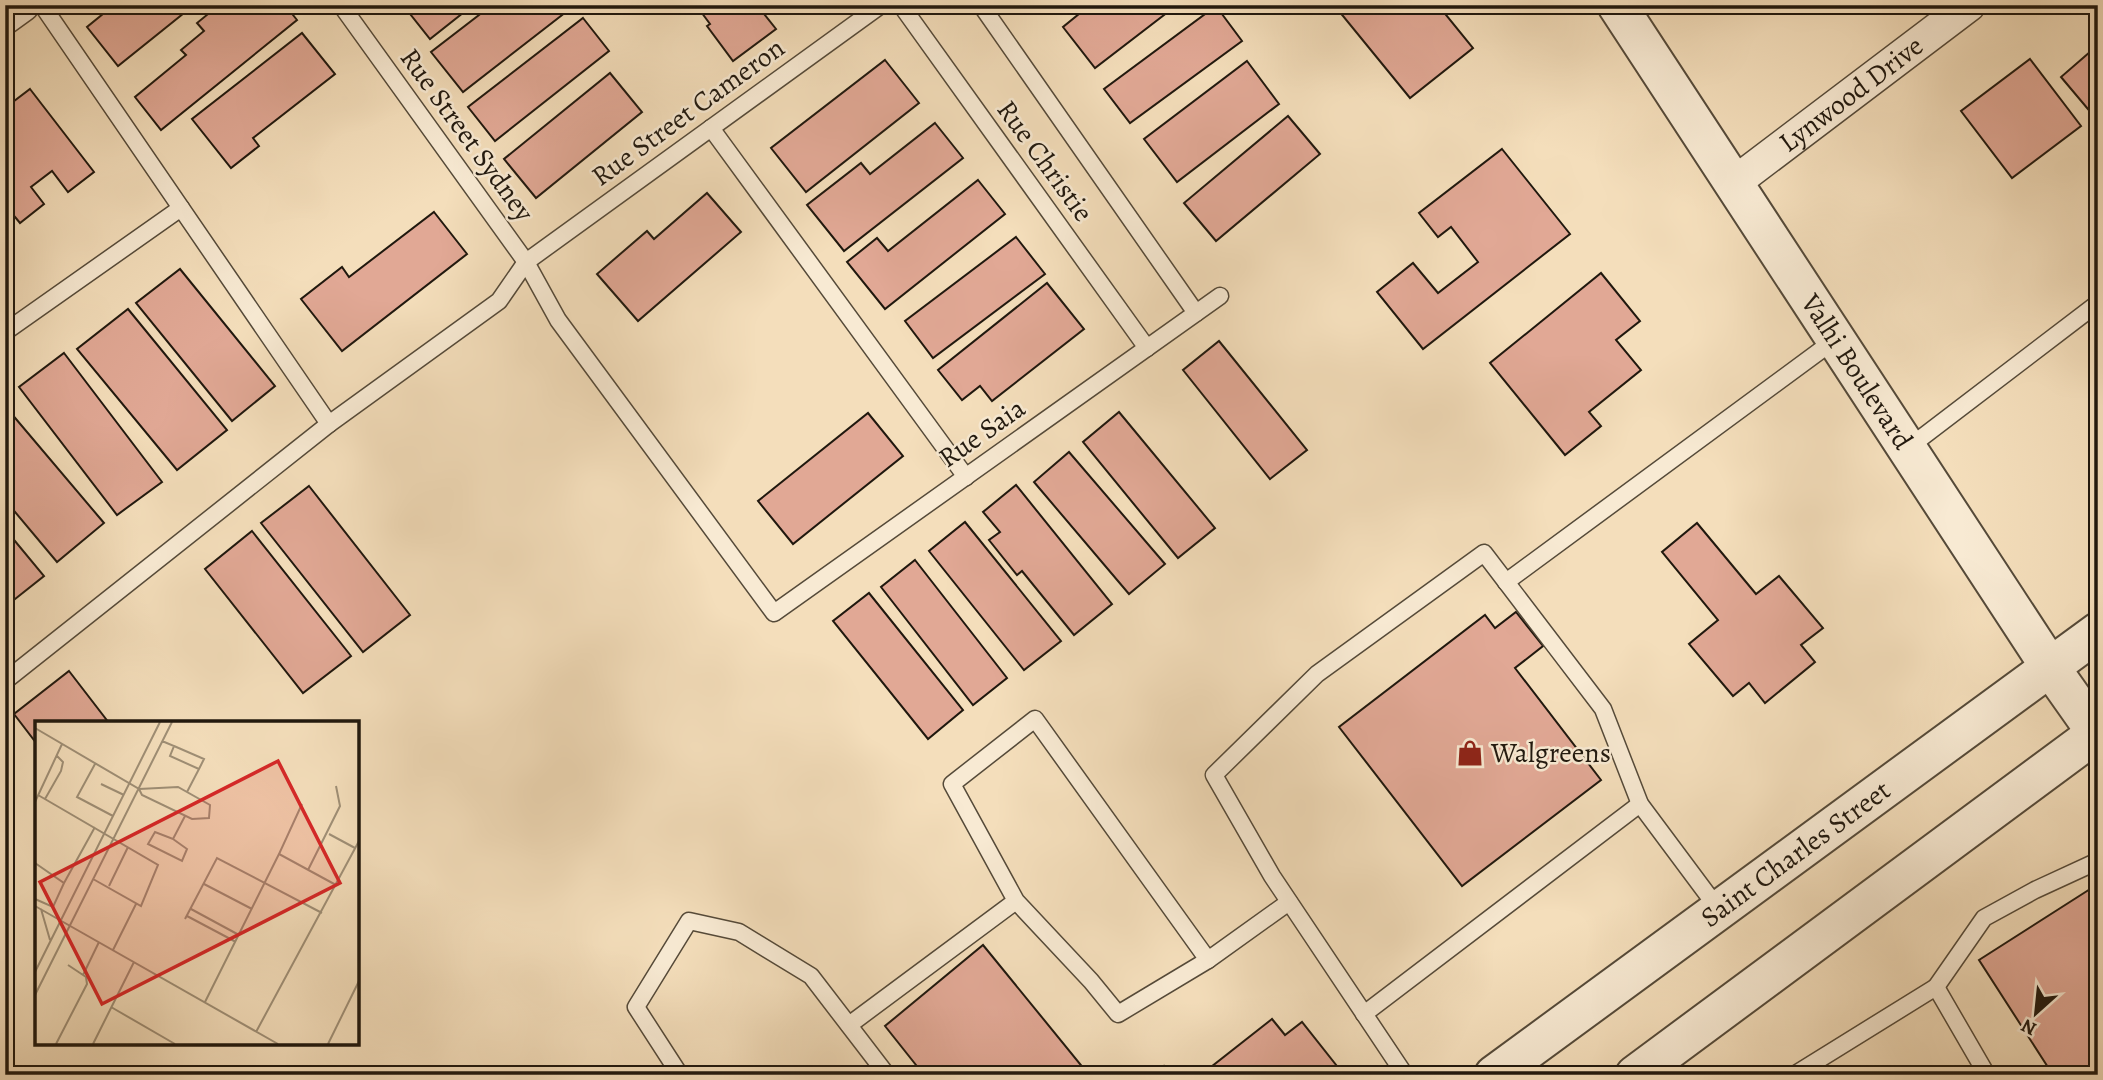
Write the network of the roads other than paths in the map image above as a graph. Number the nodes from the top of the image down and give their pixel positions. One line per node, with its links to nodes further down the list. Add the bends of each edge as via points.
1 (23, 5): 9 (street)
2 (42, 5): 12 (lane)
3 (341, 5): 13 (lane, Rue Street Sydney)
4 (881, 5): 10 (lane, Rue Street Cameron)
5 (901, 5): 19 (lane, Rue Christie)
6 (981, 5): 16 (lane, Rue Christie)
7 (1617, 5): 11 (street, Valhi Boulevard)
8 (1969, 5): 11 (street, Lynwood Drive)
9 (5, 19)
10 (711, 128): 13 (lane, Rue Street Cameron); 22 (lane)
11 (1734, 183): 18 (street, Valhi Boulevard)
12 (181, 208): 17 (lane); 20 (lane)
13 (526, 262): 20 (lane, Rue Street Cameron, via 499,301); 24 (lane, Rue Street Sydney, via 558,320)
14 (1220, 296): 16 (lane, Rue Saia)
15 (2098, 303): 21 (lane)
16 (1196, 313): 19 (lane, Rue Saia)
17 (5, 332)
18 (1836, 339): 21 (street, Valhi Boulevard); 23 (lane)
19 (1147, 348): 22 (lane, Rue Saia)
20 (328, 424): 27 (lane, Rue Street Cameron)
21 (1907, 449): 26 (street, Valhi Boulevard)
22 (966, 477): 24 (lane, Rue Saia)
23 (1506, 582): 29 (lane, via 1603,709); 32 (lane, via 1484,553 1317,674 1214,775)
24 (774, 613)
25 (2098, 632): 26 (street, Saint Charles Street)
26 (2050, 667): 28 (street, Valhi Boulevard); 33 (street, Saint Charles Street)
27 (5, 681)
28 (2097, 733): 42 (street)
29 (1640, 804): 33 (lane); 36 (lane)
30 (2098, 861): 35 (lane, via 1984,918)
31 (1016, 901): 34 (lane, via 1118,1014); 34 (lane, via 952,784 1035,719); 37 (lane)
32 (1289, 902): 34 (lane); 36 (lane)
33 (1719, 910): 41 (street, Saint Charles Street)
34 (1208, 960)
35 (1936, 987): 43 (lane); 44 (lane)
36 (1364, 1014): 40 (lane)
37 (849, 1025): 38 (lane, via 811,975 739,932 689,921 636,1007); 39 (lane)
38 (680, 1075)
39 (887, 1075)
40 (1405, 1075)
41 (1494, 1075)
42 (1635, 1075)
43 (1794, 1075)
44 (1987, 1075)

